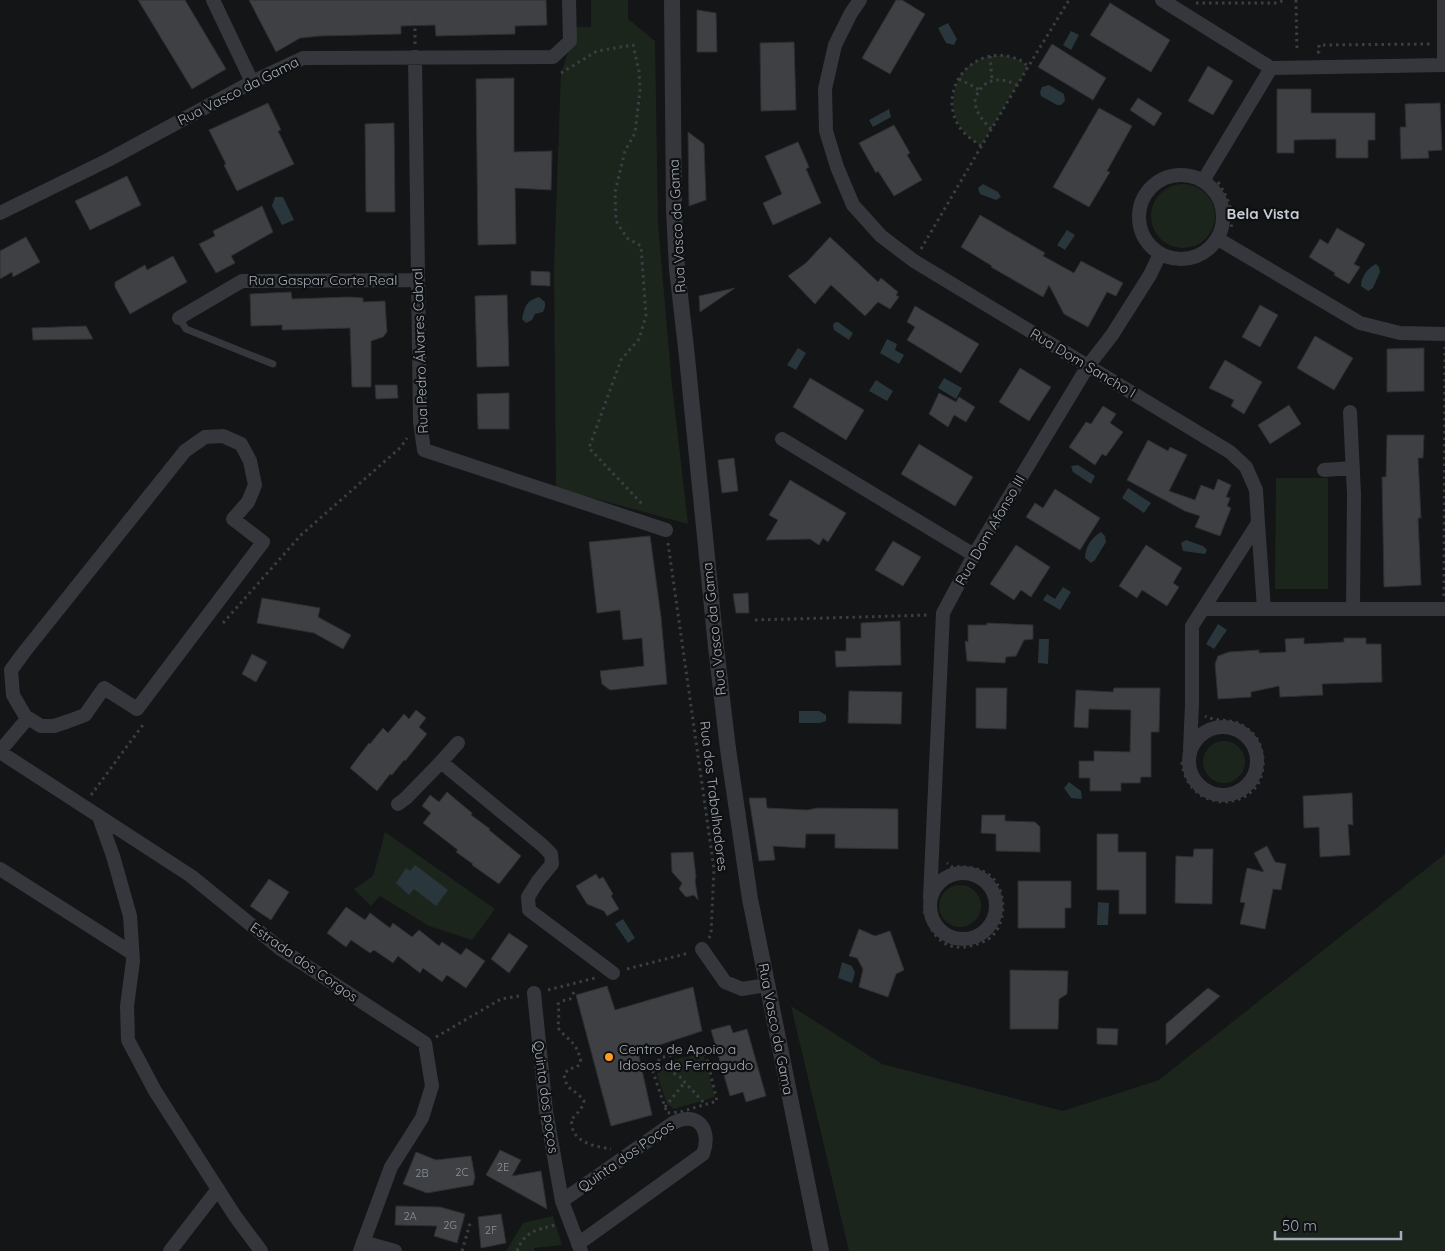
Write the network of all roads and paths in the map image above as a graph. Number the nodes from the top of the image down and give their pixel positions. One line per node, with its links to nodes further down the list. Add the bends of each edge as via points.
1 (213, 0): 27 (street)
2 (569, 0): 20 (street, Rua Vasco da Gama, via 570,41 553,57)
3 (672, 0): 81 (street, Rua Vasco da Gama, via 676,269 728,749 750,899)
4 (860, 0): 38 (street, Rua Dom Sancho I, via 835,45 826,89 826,131 853,205 881,236)
5 (1068, 0): 22 (path)
6 (1162, 0): 23 (street)
7 (1189, 0): 11 (path)
8 (1284, 0): 11 (path, via 1278,4)
9 (1296, 0): 16 (path)
10 (1444, 0): 21 (street)
11 (1195, 3): 12 (path)
12 (1203, 9)
13 (415, 16): 20 (path)
14 (1435, 39): 18 (path, via 1432,44 1319,45 1319,52)
15 (1290, 52): 16 (path)
16 (1297, 52): 17 (path)
17 (1304, 52)
18 (1312, 52)
19 (990, 56): 22 (path, via 1014,58); 25 (path, via 973,63); 26 (path)
20 (415, 57): 27 (street, Rua Vasco da Gama, via 303,58); 39 (street, Rua Pedro Álvares Cabral)
21 (1444, 65): 23 (street)
22 (1028, 67): 28 (path)
23 (1271, 68): 33 (street)
24 (561, 73): 50 (path, via 597,52 633,45 640,90 635,134 625,151 615,192 616,221 627,238 641,246 646,316 639,339 621,360 589,448)
25 (959, 79): 29 (path); 31 (path, via 953,97 956,120 961,129)
26 (992, 80): 28 (path); 29 (path)
27 (252, 82): 34 (street, Rua Vasco da Gama, via 108,160)
28 (1017, 85): 30 (path)
29 (980, 90): 30 (path, via 975,102 983,122)
30 (991, 130): 31 (path)
31 (981, 146): 38 (path)
32 (1218, 176): 35 (path, via 1229,202)
33 (1203, 181): 36 (street, via 1220,199 1224,214); 37 (street, via 1188,176 1172,176 1150,189 1141,205 1139,220 1150,246)
34 (0, 213)
35 (1233, 236)
36 (1218, 239): 37 (street, via 1200,255 1186,259); 41 (street, via 1360,324 1400,333)
37 (1160, 254): 44 (street, Rua Dom Afonso III, via 1112,335)
38 (914, 260): 44 (street, Rua Dom Sancho I)
39 (418, 280): 40 (street, Rua Gaspar Corte Real, via 242,281); 46 (street, Rua Pedro Álvares Cabral)
40 (179, 318): 43 (lane, via 186,329)
41 (1445, 334)
42 (1445, 346): 57 (path)
43 (273, 364)
44 (1088, 366): 51 (street, Rua Dom Sancho I, via 1230,452 1246,467 1256,490); 53 (street, Rua Dom Afonso III)
45 (1350, 412): 48 (street)
46 (420, 422): 52 (street, Rua Pedro Álvares Cabral, via 424,450); 60 (path, via 401,447 301,535)
47 (782, 439): 53 (street)
48 (1353, 468): 49 (street); 56 (street)
49 (1324, 470)
50 (647, 509)
51 (1258, 524): 54 (street); 55 (street, Rua Dom Sancho I)
52 (666, 530): 78 (path, Rua dos Trabalhadores, via 714,869 711,934)
53 (974, 555): 73 (street, Rua Dom Afonso III, via 943,613)
54 (1203, 609): 55 (street); 61 (street, via 1192,626)
55 (1264, 609): 56 (street)
56 (1353, 609): 57 (street)
57 (1445, 609)
58 (933, 615): 59 (path)
59 (755, 620)
60 (217, 630)
61 (1192, 704): 65 (street, via 1200,723); 68 (street)
62 (1203, 714): 68 (path, via 1207,718 1240,722 1254,734 1261,748 1261,779 1244,797 1219,803 1190,786 1185,778)
63 (25, 716): 63 (street, via 13,694 11,670 25,650 184,451 205,437 223,436 241,444 250,461 255,485 248,502 233,519 263,542 136,709 104,688 85,715 54,726 41,726); 67 (street, via 27,719)
64 (146, 721): 71 (path)
65 (1213, 728): 68 (street, via 1200,735); 68 (street, via 1225,727 1247,736 1258,762 1250,783 1230,796 1211,794 1198,786 1191,776)
66 (458, 743): 69 (street)
67 (0, 752): 71 (street, Estrada dos Corgos)
68 (1186, 753)
69 (441, 762): 70 (street); 80 (street, via 551,854 552,864 528,897 529,910)
70 (398, 804)
71 (83, 806): 72 (street, Estrada dos Corgos)
72 (99, 817): 79 (street, via 130,916); 84 (street, Estrada dos Corgos, via 191,876 282,950)
73 (933, 843): 76 (street, via 940,870); 77 (street, Rua Dom Afonso III)
74 (942, 859): 77 (path, via 951,867 970,867 990,876 1002,897 998,927 995,934 979,944 959,948 947,945 927,923)
75 (0, 869): 79 (street)
76 (952, 875): 77 (street, via 934,888); 77 (street, via 973,875 984,880 991,890 996,901 995,912 985,931 965,939 946,935 937,928)
77 (926, 902)
78 (702, 949): 80 (path); 81 (street, via 725,982 742,989)
79 (132, 953): 92 (street, via 127,1006 128,1040 154,1091)
80 (613, 973): 83 (path)
81 (767, 985): 103 (street, Rua Vasco da Gama)
82 (574, 992): 91 (path, via 570,999 558,1004 558,1028 574,1043 581,1062 564,1074 570,1089 584,1101 571,1120 574,1132 583,1141)
83 (534, 993): 84 (path, via 501,998); 93 (street, Quinta dos poços, via 546,1111)
84 (425, 1043): 96 (street, via 432,1086 422,1118 391,1167)
85 (658, 1062): 86 (path); 87 (path, via 660,1058 704,1047 717,1101); 88 (path, via 653,1072)
86 (685, 1082): 87 (path); 88 (path)
87 (706, 1104): 89 (path)
88 (665, 1107): 89 (path)
89 (667, 1113): 90 (path)
90 (661, 1114)
91 (613, 1149)
92 (218, 1189): 98 (street); 99 (street)
93 (562, 1201): 95 (street, Quinta dos Poços); 97 (street, Quinta dos Poços, via 673,1122 690,1118 705,1130 707,1144 703,1154)
94 (471, 1220): 101 (path)
95 (569, 1220): 97 (street, Quinta dos Poços); 102 (path, via 532,1231)
96 (362, 1246): 100 (street)
97 (579, 1247)
98 (170, 1251)
99 (261, 1251)
100 (395, 1251)
101 (462, 1251)
102 (516, 1251)
103 (821, 1251)

